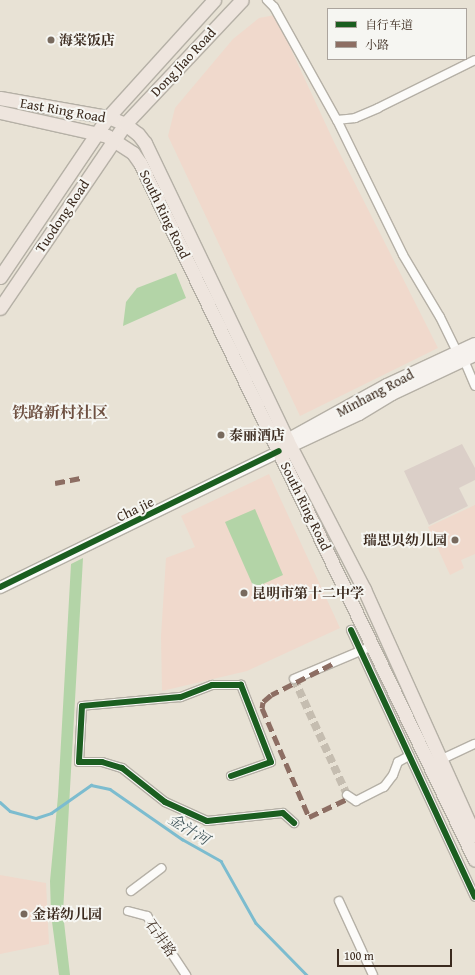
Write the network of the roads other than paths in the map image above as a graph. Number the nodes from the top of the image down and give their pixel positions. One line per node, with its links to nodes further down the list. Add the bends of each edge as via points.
1 (214, 0): 7 (main road, Dong Jiao Road)
2 (242, 0): 9 (main road, Dong Jiao Road)
3 (267, 0): 8 (street, via 274,7)
4 (475, 60): 8 (street, via 355,118)
5 (0, 98): 7 (main road, East Ring Road)
6 (0, 112): 10 (main road, East Ring Road)
7 (108, 117): 9 (main road, East Ring Road); 10 (main road, Tuodong Road)
8 (337, 120): 15 (street, via 402,255)
9 (125, 124): 11 (main road, Tuodong Road); 17 (main road, South Ring Road, via 145,143)
10 (98, 133): 11 (main road, East Ring Road); 12 (main road, Tuodong Road)
11 (113, 140): 13 (main road, Tuodong Road); 17 (main road, South Ring Road, via 133,153 140,163)
12 (0, 277)
13 (0, 308)
14 (475, 344): 15 (main road, Minhang Road)
15 (465, 356): 16 (street); 17 (main road, Minhang Road)
16 (475, 386)
17 (283, 446): 18 (street, Cha jie); 19 (street, Cha jie); 21 (main road, South Ring Road); 26 (main road, South Ring Road, via 364,589)
18 (0, 581)
19 (0, 587)
20 (351, 630): 22 (street)
21 (374, 645): 22 (street); 31 (main road, South Ring Road)
22 (361, 651): 23 (street); 25 (street)
23 (294, 679)
24 (475, 744): 26 (street)
25 (409, 756): 28 (street, via 398,762 384,787 356,801); 34 (street)
26 (440, 760): 30 (main road, South Ring Road)
27 (231, 776): 29 (street, via 271,762 241,685 212,685 180,697 82,706 79,762 102,762 122,768 165,802 207,821 282,813)
28 (347, 795)
29 (294, 823)
30 (475, 836)
31 (475, 860)
32 (161, 868): 33 (street)
33 (131, 891)
34 (475, 897)
35 (339, 901): 38 (street)
36 (128, 911): 37 (street, 石井路, via 147,916)
37 (186, 975)
38 (373, 975)

